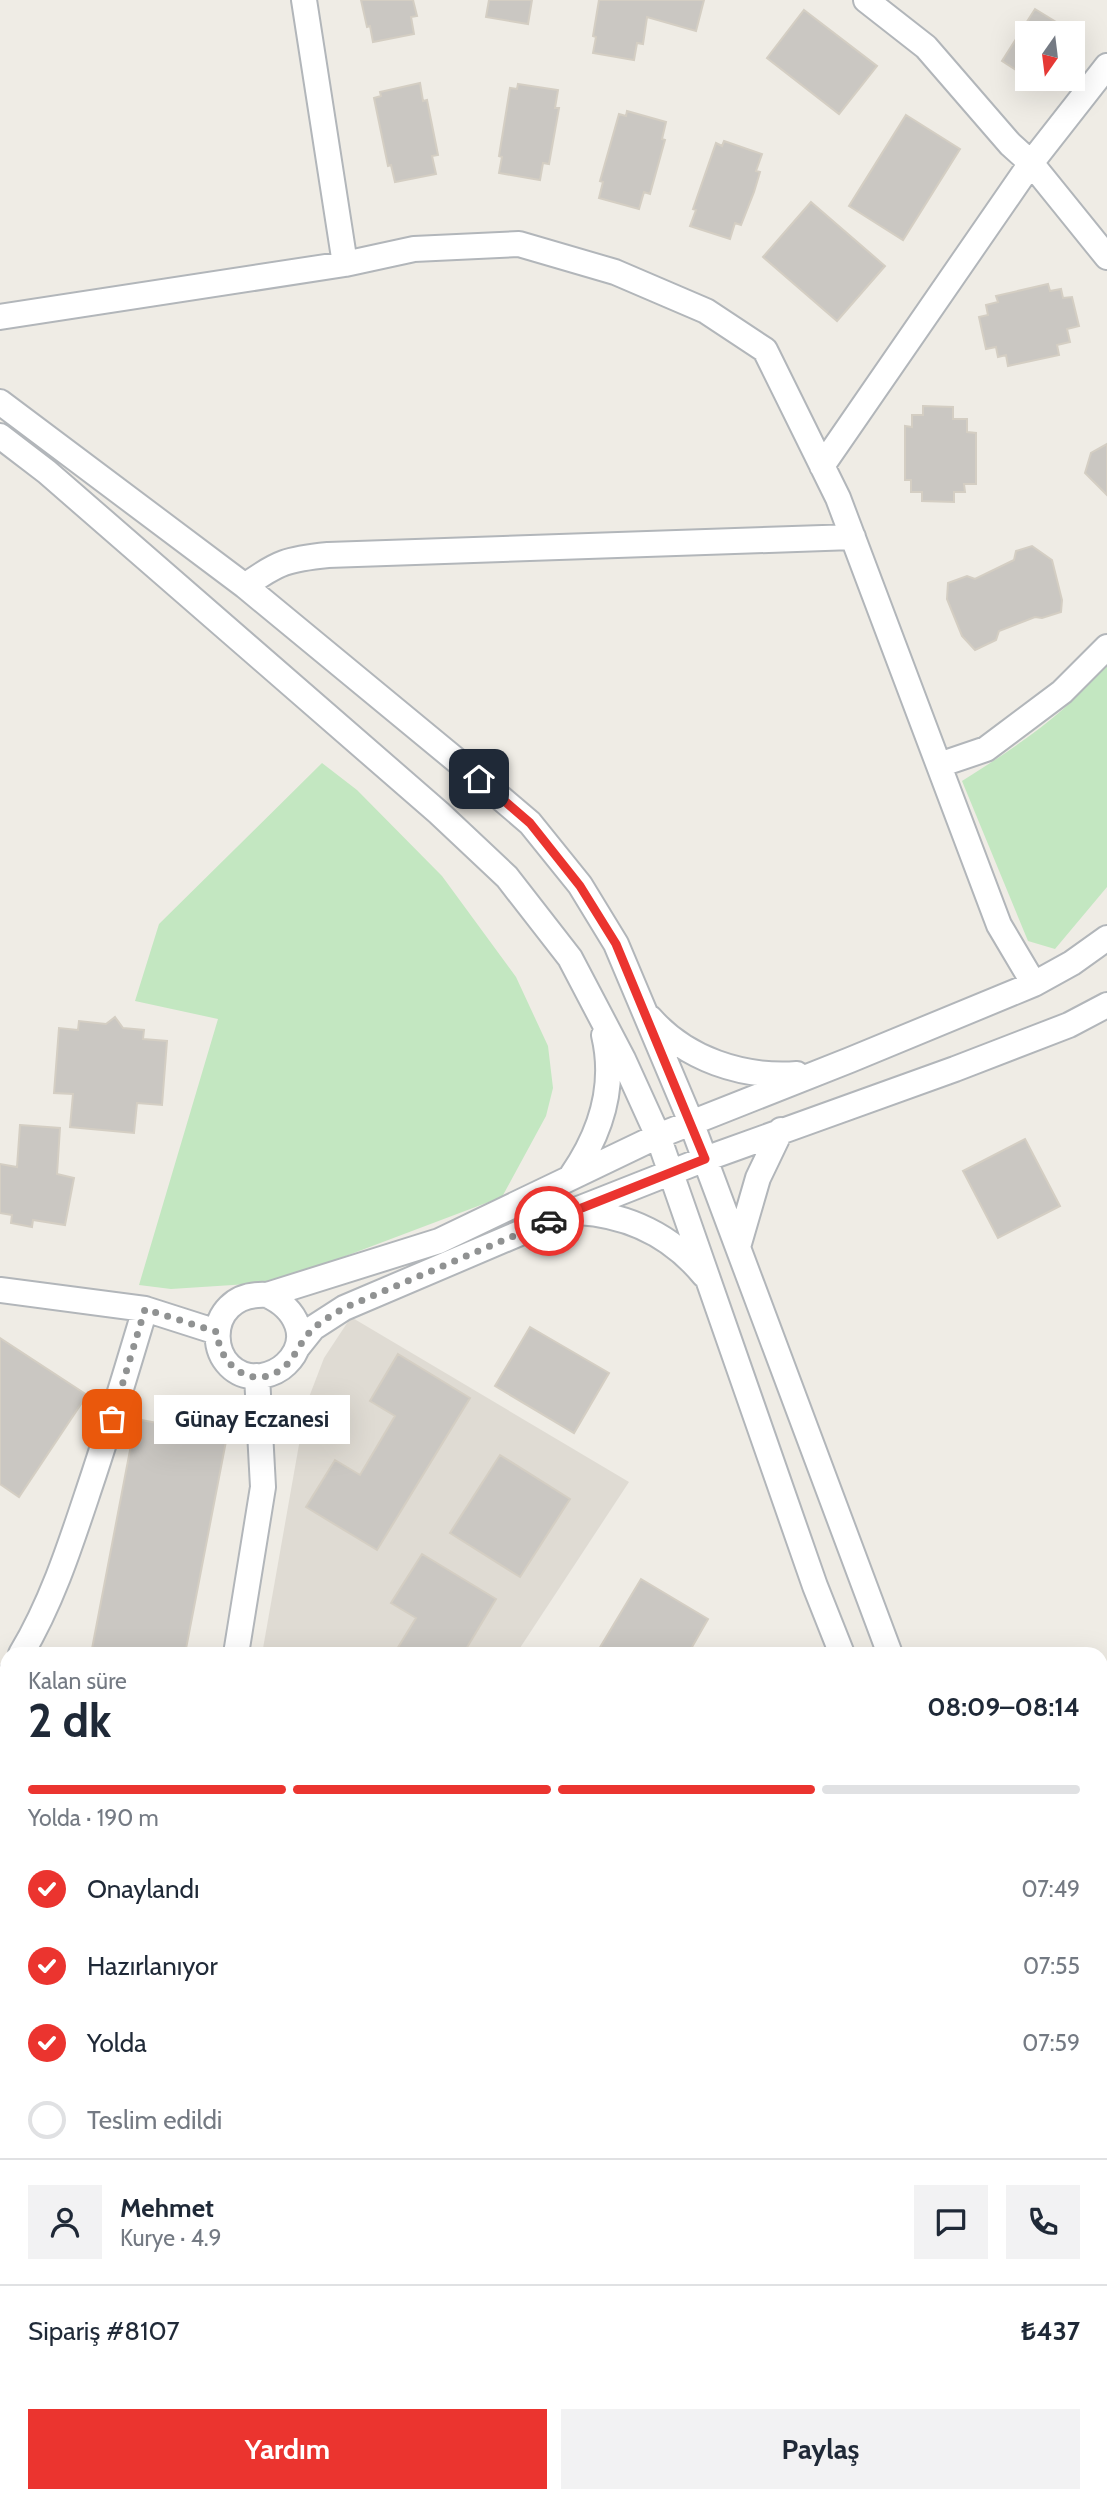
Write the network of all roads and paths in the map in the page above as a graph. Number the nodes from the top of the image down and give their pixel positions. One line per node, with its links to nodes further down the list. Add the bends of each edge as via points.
1 (304, 0): 6 (street)
2 (866, 0): 4 (street, via 926,47)
3 (1107, 66): 4 (street)
4 (1031, 163): 5 (street); 10 (street)
5 (1107, 257)
6 (345, 264): 7 (street); 10 (street, via 414,249 519,244 614,272 706,311 765,350)
7 (0, 317)
8 (0, 402): 12 (street)
9 (0, 436): 18 (street, via 138,551 507,877 570,958)
10 (822, 466): 11 (street)
11 (853, 537): 12 (street, via 328,555 292,558); 14 (street)
12 (246, 586): 19 (street, via 530,823 580,886 616,944)
13 (1107, 647): 14 (street, via 1062,692 986,749)
14 (939, 765): 16 (street, via 999,925)
15 (1107, 938): 16 (street)
16 (1034, 984): 20 (street)
17 (1107, 1005): 22 (street, via 1069,1025 955,1069)
18 (596, 1007): 23 (street); 26 (street, via 607,1045 606,1103 593,1142)
19 (642, 1008): 20 (street, via 688,1049 725,1067 765,1075); 21 (street)
20 (825, 1070): 21 (street)
21 (691, 1122): 23 (street); 24 (street)
22 (781, 1130): 24 (street); 28 (street, via 758,1178)
23 (658, 1136): 25 (street); 26 (street)
24 (705, 1159): 25 (street); 28 (street)
25 (672, 1172): 27 (street); 29 (street)
26 (572, 1176): 31 (street, via 439,1241)
27 (574, 1211): 29 (street, via 620,1218 642,1227 680,1250); 34 (street, via 344,1308 313,1328)
28 (738, 1247): 39 (street)
29 (710, 1282): 38 (street)
30 (0, 1290): 32 (street)
31 (267, 1296): 33 (street, via 253,1295 234,1303 220,1318); 34 (street, via 280,1301 297,1322)
32 (145, 1309): 33 (street); 36 (street, via 65,1562)
33 (217, 1332): 35 (street, via 224,1359 233,1368)
34 (297, 1348): 35 (street, via 282,1369)
35 (257, 1376): 37 (street, via 263,1487)
36 (25, 1647)
37 (237, 1647)
38 (839, 1647)
39 (887, 1647)

